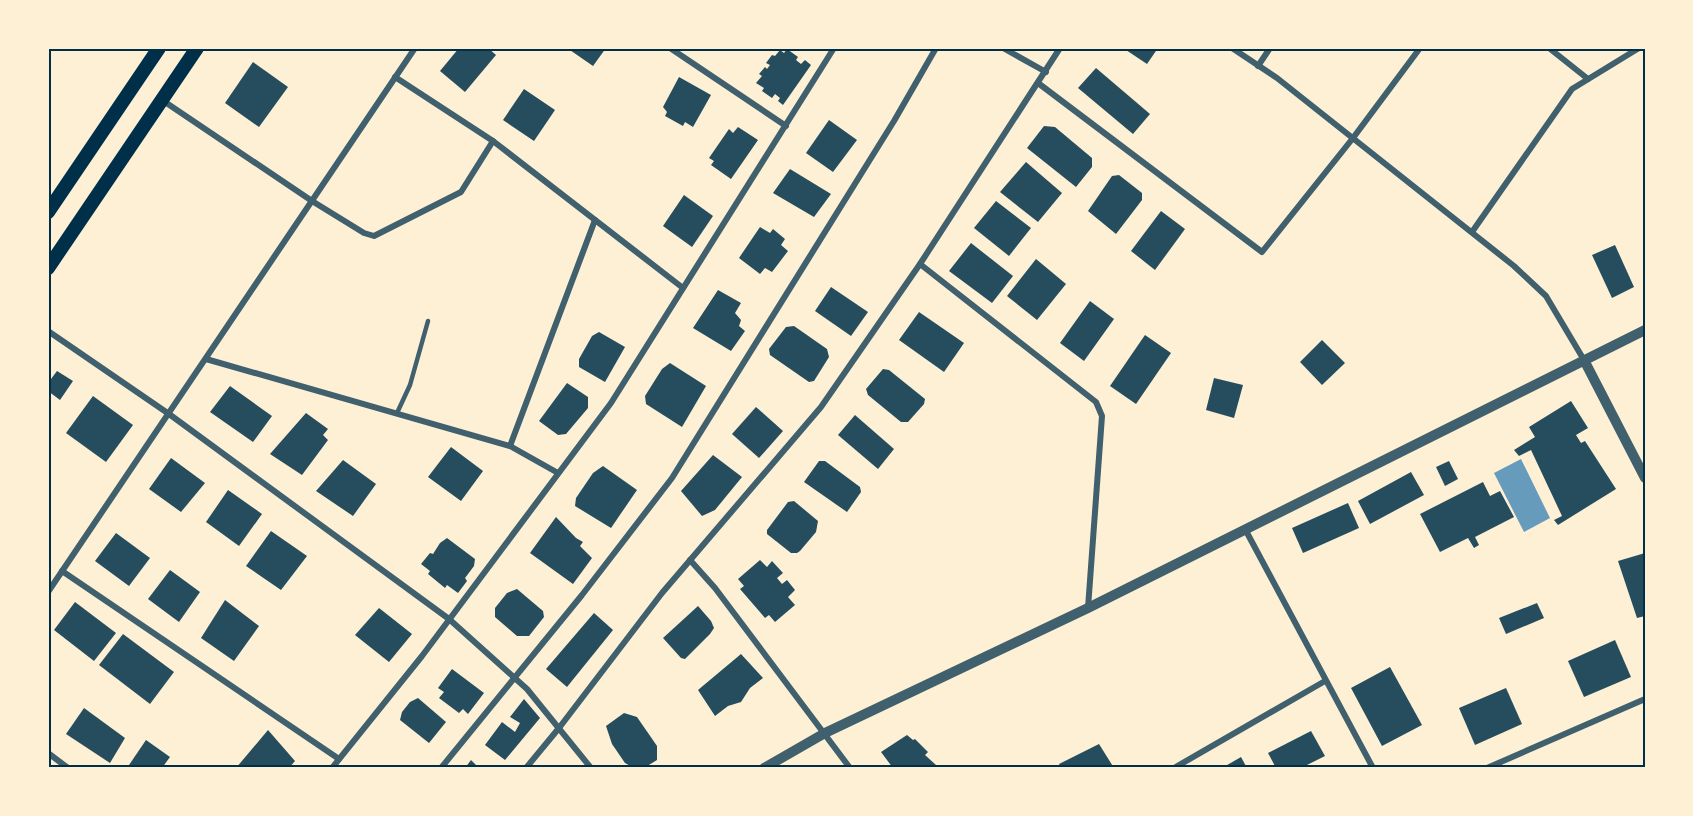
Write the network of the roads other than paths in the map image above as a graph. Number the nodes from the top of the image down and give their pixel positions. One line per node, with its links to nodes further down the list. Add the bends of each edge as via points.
1 (159, 48): 24 (highway)
2 (197, 48): 19 (highway)
3 (415, 48): 16 (street)
4 (670, 48): 20 (street)
5 (834, 48): 20 (street)
6 (936, 48): 46 (street, via 672,478)
7 (1003, 48): 15 (street)
8 (1059, 48): 15 (street)
9 (1232, 48): 14 (street)
10 (1270, 48): 14 (street)
11 (1420, 48): 21 (street)
12 (1549, 48): 17 (street)
13 (1639, 48): 17 (street)
14 (1258, 66): 21 (street)
15 (1046, 72): 18 (street)
16 (395, 77): 22 (street); 23 (street)
17 (1588, 79): 26 (street, via 1572,89)
18 (1038, 83): 21 (street, via 1262,252); 27 (street)
19 (162, 100): 23 (street); 28 (highway)
20 (786, 126): 29 (street)
21 (1353, 138): 26 (street)
22 (493, 141): 23 (street, via 461,192 374,236); 25 (street)
23 (312, 201): 33 (street)
24 (48, 212)
25 (595, 220): 29 (street); 37 (street)
26 (1472, 232): 34 (street, via 1546,296)
27 (920, 264): 41 (street, via 821,407); 44 (street, via 1096,402 1102,416)
28 (48, 268)
29 (683, 288): 38 (street, via 611,403)
30 (428, 321): 35 (lane, via 410,385)
31 (1645, 330): 34 (street)
32 (48, 331): 36 (street)
33 (206, 359): 35 (street); 36 (street)
34 (1584, 360): 39 (street); 40 (street)
35 (397, 413): 37 (street)
36 (169, 414): 42 (street); 45 (street)
37 (510, 446): 38 (street)
38 (558, 473): 45 (street)
39 (1645, 478)
40 (1245, 529): 44 (street); 47 (street)
41 (690, 560): 49 (street); 50 (street)
42 (63, 571): 43 (street); 52 (street)
43 (48, 592)
44 (1088, 608): 50 (street)
45 (449, 619): 46 (street); 52 (street)
46 (514, 677): 49 (street); 55 (street)
47 (1325, 681): 60 (street); 61 (street)
48 (1645, 699): 62 (street)
49 (559, 728): 56 (street); 57 (street)
50 (825, 733): 58 (street); 59 (street)
51 (48, 753): 53 (street)
52 (339, 759): 54 (street)
53 (68, 768)
54 (332, 768)
55 (441, 768)
56 (526, 768)
57 (591, 768)
58 (764, 768)
59 (850, 768)
60 (1174, 768)
61 (1373, 768)
62 (1487, 768)

